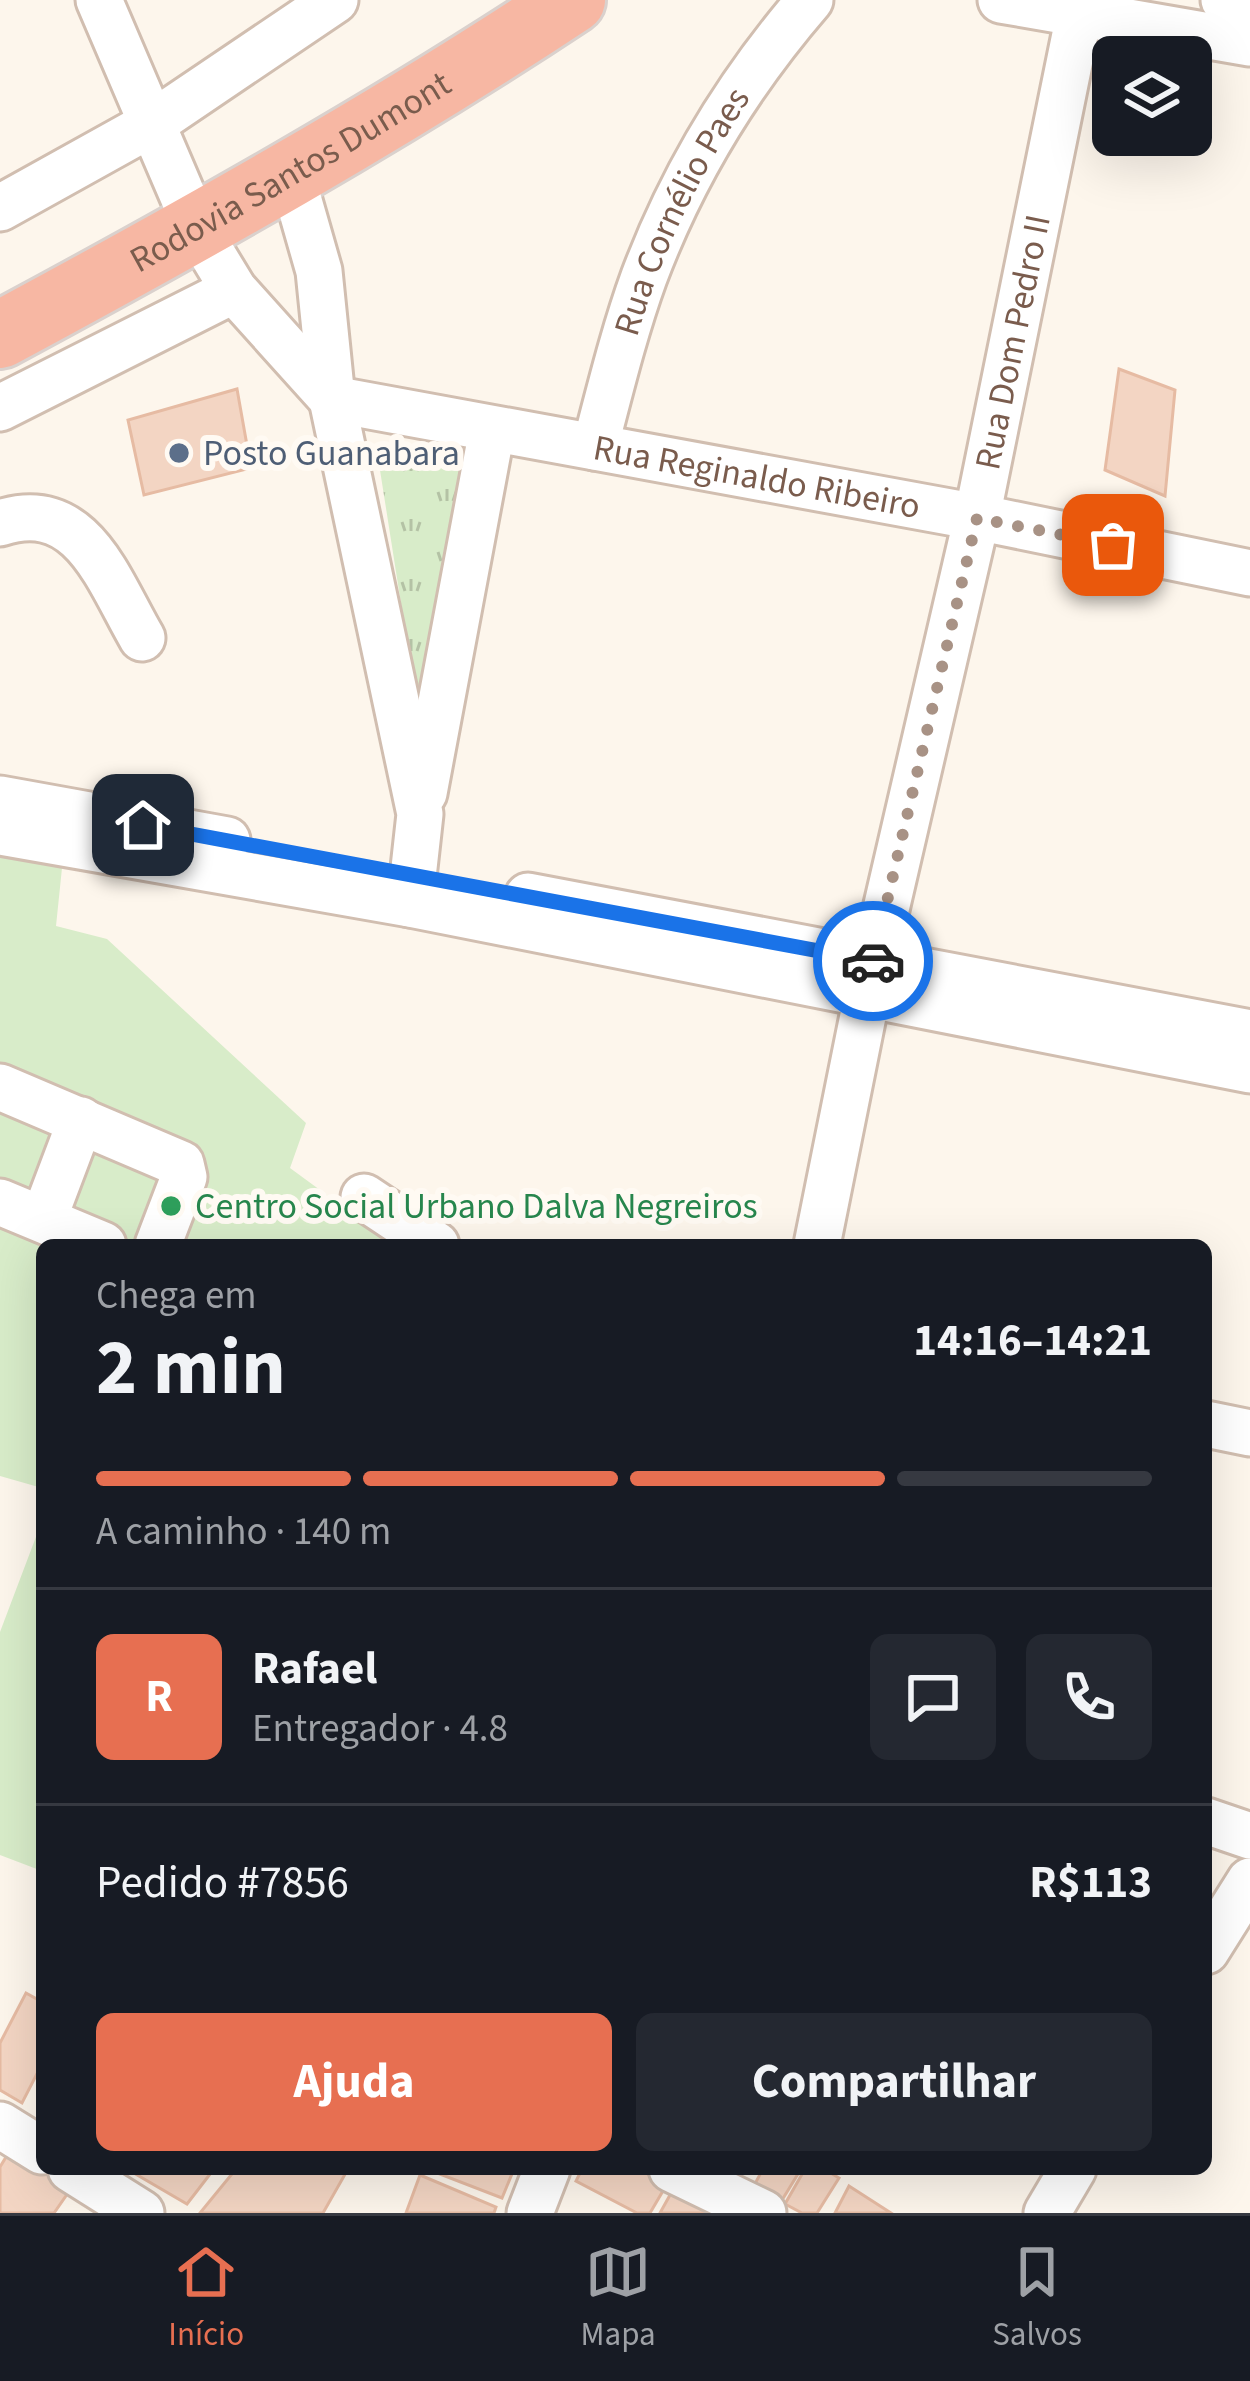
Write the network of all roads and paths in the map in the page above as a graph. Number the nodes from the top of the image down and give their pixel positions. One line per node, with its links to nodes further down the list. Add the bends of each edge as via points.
1 (99, 0): 10 (street)
2 (335, 0): 10 (street)
3 (572, 0): 11 (highway, Rodovia Santos Dumont)
4 (810, 0): 19 (street, Rua Cornélio Paes, via 722,119 667,223)
5 (1001, 0): 8 (street)
6 (1224, 0): 7 (street)
7 (1250, 5)
8 (1081, 6): 9 (street); 21 (street, Rua Dom Pedro II)
9 (1250, 43)
10 (153, 123): 12 (street); 13 (street)
11 (291, 173): 13 (highway, Rodovia Santos Dumont); 16 (street, via 319,271)
12 (0, 208)
13 (197, 230): 14 (street); 15 (highway, Rodovia Santos Dumont)
14 (234, 290): 16 (street); 17 (street)
15 (0, 334)
16 (332, 399): 18 (street, Rua Reginaldo Ribeiro); 25 (street)
17 (0, 408)
18 (492, 430): 19 (street, Rua Reginaldo Ribeiro); 25 (street)
19 (596, 447): 21 (street, Rua Reginaldo Ribeiro)
20 (7, 508): 23 (street, via 45,517 87,544)
21 (977, 518): 22 (street, Rua Reginaldo Ribeiro); 27 (street, Rua Dom Pedro II)
22 (1250, 573)
23 (142, 638)
24 (2, 813): 26 (street)
25 (420, 814): 26 (street)
26 (413, 889): 27 (street)
27 (871, 978): 28 (street); 29 (street); 38 (street, Rua Dom Pedro II)
28 (1250, 1033)
29 (1250, 1070)
30 (0, 1087): 31 (street)
31 (81, 1120): 34 (street); 36 (street, via 185,1170)
32 (364, 1196): 37 (street)
33 (0, 1202): 34 (street)
34 (44, 1218): 35 (street)
35 (90, 1239)
36 (160, 1239)
37 (427, 1239)
38 (818, 1239)
39 (1212, 1425): 40 (street)
40 (1250, 1433)
41 (1212, 1823): 42 (street)
42 (1250, 1836)
43 (1250, 1881): 44 (street)
44 (1212, 1941)
45 (0, 2125): 46 (street)
46 (36, 2147)
47 (81, 2175): 51 (street)
48 (545, 2175): 52 (street)
49 (684, 2175): 53 (street)
50 (1069, 2175): 54 (street)
51 (141, 2213)
52 (530, 2213)
53 (763, 2213)
54 (1047, 2213)

